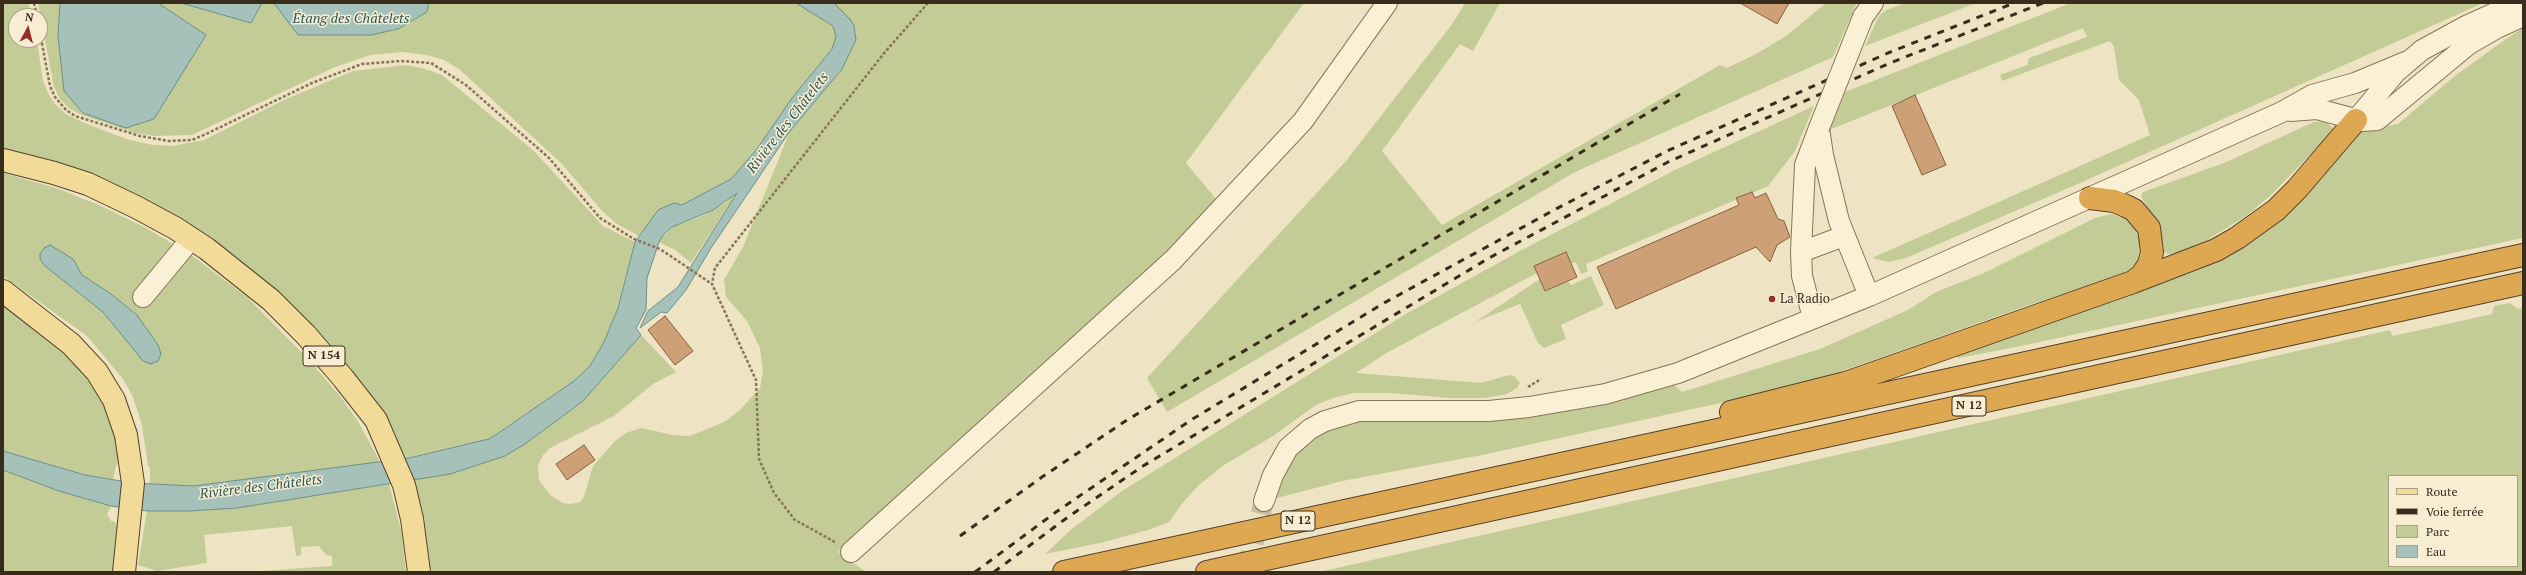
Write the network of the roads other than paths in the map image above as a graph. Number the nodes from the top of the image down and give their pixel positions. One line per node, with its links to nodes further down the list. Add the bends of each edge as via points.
1 (1387, 3): 23 (street, via 1303,121 1173,260)
2 (2517, 3): 5 (street, via 2439,39)
3 (1868, 10): 8 (street, bridge)
4 (2523, 16): 7 (street, via 2469,44 2383,117 2368,122)
5 (2408, 61): 6 (street, via 2355,83 2316,93); 7 (street)
6 (2282, 112): 7 (street, via 2317,109); 10 (street)
7 (2356, 120): 15 (highway, via 2297,189 2255,226 2216,250)
8 (1819, 128): 11 (street, via 1823,155); 13 (street, via 1805,165)
9 (3, 160): 12 (main road, N 154, via 88,184 136,206)
10 (2090, 198): 15 (highway, via 2114,201 2134,210 2149,228 2152,252 2149,264 2142,275); 18 (street)
11 (1844, 236): 13 (street); 18 (street)
12 (191, 239): 19 (street); 25 (main road, N 154, via 271,300 338,372 376,420 404,485 412,519)
13 (1801, 252): 20 (street, via 1802,276)
14 (2523, 255): 21 (highway, N 12)
15 (2133, 282): 21 (highway, via 1846,383 1659,429)
16 (2523, 282): 27 (highway, N 12)
17 (3, 291): 24 (main road, via 71,344 106,386 114,400 126,435 133,483)
18 (1869, 296): 20 (street)
19 (143, 297)
20 (1813, 318): 22 (street, via 1678,373 1605,394 1505,409 1358,411 1331,418 1310,429 1288,448 1273,475)
21 (1480, 482): 26 (highway, N 12)
22 (1264, 501)
23 (851, 552)
24 (124, 572)
25 (419, 572)
26 (1064, 572)
27 (1207, 572)

